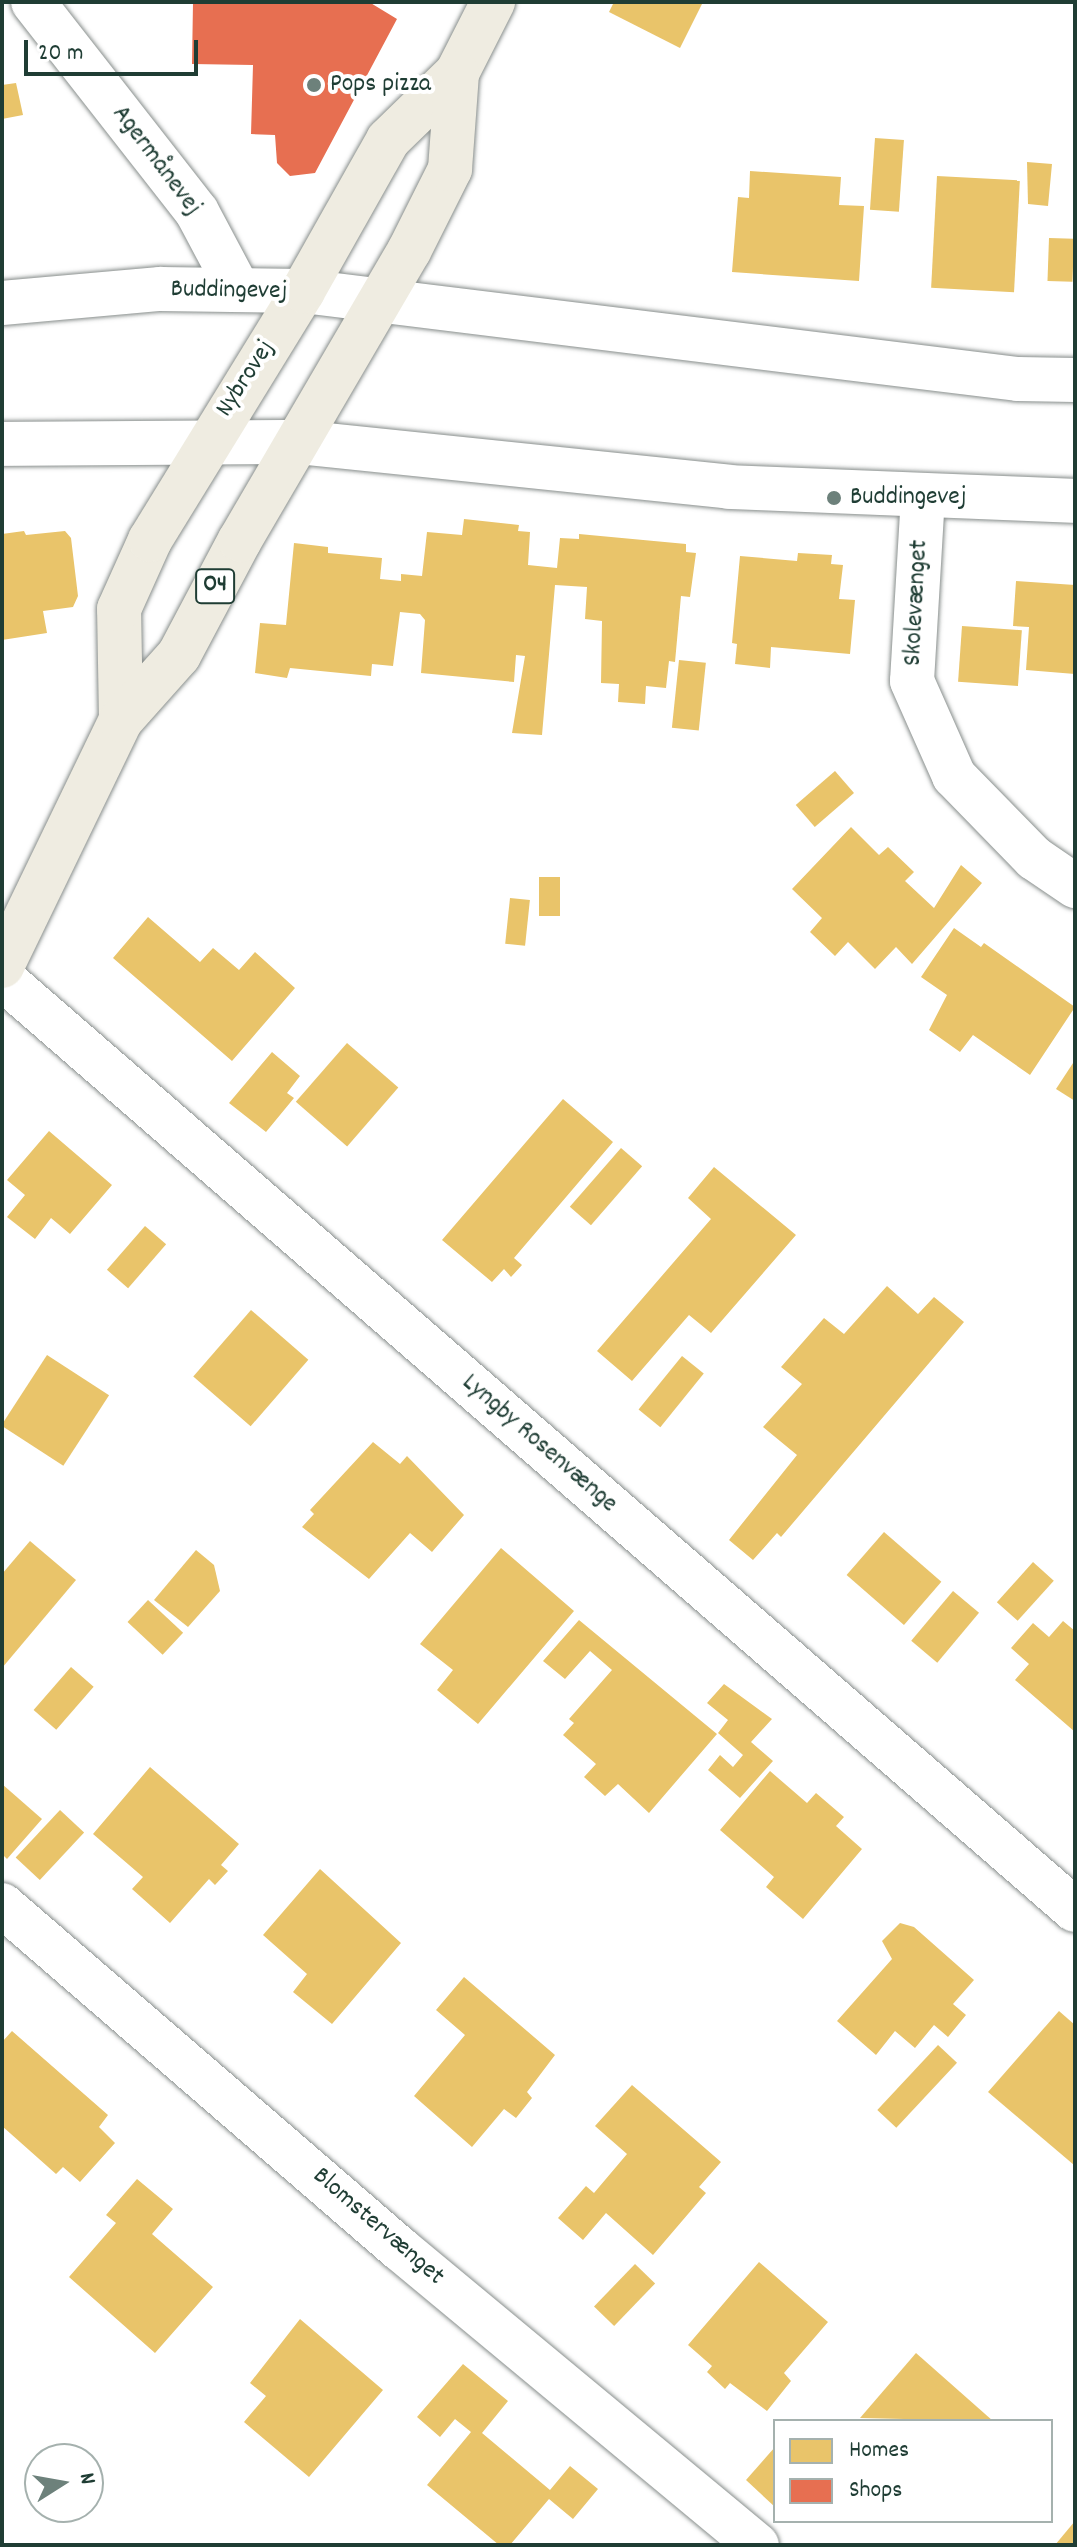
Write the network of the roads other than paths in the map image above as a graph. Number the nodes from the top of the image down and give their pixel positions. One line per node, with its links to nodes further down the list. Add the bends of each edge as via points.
1 (33, 2): 4 (street, Agermånevej, via 197,212)
2 (493, 2): 3 (main road, Nybrovej / O4)
3 (457, 73): 5 (main road, Nybrovej / O4, via 388,140); 7 (main road, Nybrovej / O4, via 450,169)
4 (238, 289): 5 (street, Buddingevej); 6 (street, Buddingevej, via 160,289)
5 (303, 291): 7 (street, Buddingevej); 9 (main road, Nybrovej / O4)
6 (2, 303)
7 (379, 304): 8 (street, Buddingevej, via 1018,379); 10 (main road, Nybrovej / O4)
8 (1075, 380)
9 (207, 439): 10 (street); 11 (street); 14 (main road, Nybrovej / O4, via 150,540 119,609)
10 (297, 442): 12 (street, via 729,487); 14 (main road, Nybrovej / O4, via 179,655)
11 (2, 444)
12 (923, 496): 13 (street); 15 (street, Skolevænget, via 912,681 954,776 1034,858)
13 (1075, 501)
14 (121, 720): 16 (main road, Nybrovej / O4)
15 (1075, 886)
16 (2, 966)
17 (2, 978): 19 (street, Lyngby Rosenvænge)
18 (2, 1905): 20 (street, Blomstervænget, via 400,2249)
19 (1075, 1910)
20 (757, 2545)

